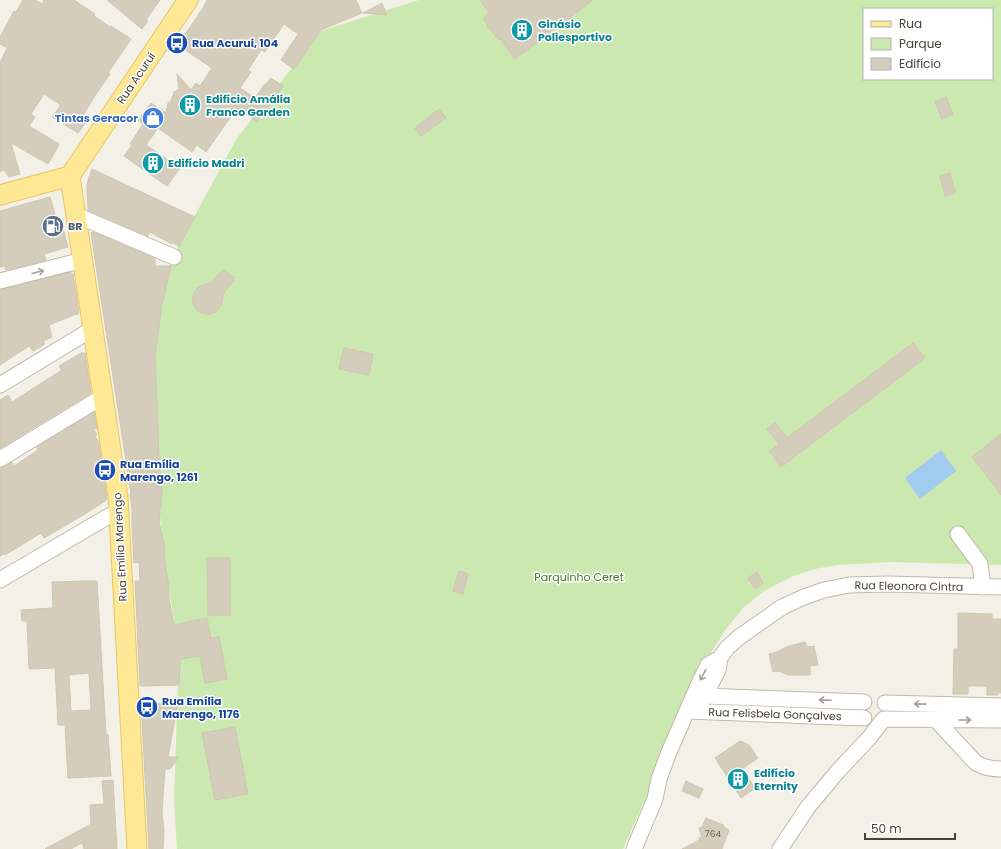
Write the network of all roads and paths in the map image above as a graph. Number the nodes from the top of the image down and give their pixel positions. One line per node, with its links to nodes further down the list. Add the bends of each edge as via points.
1 (188, 0): 2 (main road, Rua Acuruí)
2 (70, 176): 3 (main road); 4 (main road, Rua Emília Marengo)
3 (0, 194)
4 (76, 215): 5 (street); 6 (main road, Rua Emília Marengo)
5 (174, 257)
6 (84, 260): 7 (street, one-way to 6); 8 (main road, Rua Emília Marengo)
7 (0, 281)
8 (94, 328): 9 (street); 10 (main road, Rua Emília Marengo)
9 (0, 385)
10 (104, 396): 11 (street); 12 (main road, Rua Emília Marengo)
11 (0, 459)
12 (119, 511): 14 (street); 28 (main road, Rua Emília Marengo)
13 (958, 534): 15 (street, via 980,564)
14 (0, 580)
15 (983, 587): 16 (street, Rua Eleonora Cintra); 17 (street, Rua Eleonora Cintra, via 857,584 824,590 804,597 782,607 727,648 720,658 718,670)
16 (1001, 587)
17 (699, 696): 18 (street, Rua Felisbela Gonçalves, one-way to 17); 21 (street, Rua Eleonora Cintra)
18 (864, 702): 19 (street, via 878,698); 22 (street, via 861,713)
19 (885, 703): 20 (street, one-way to 19); 23 (street, via 886,714)
20 (1001, 706)
21 (692, 711): 22 (street, Rua Felisbela Gonçalves); 29 (street, Rua Eleonora Cintra, via 669,752 655,798)
22 (865, 719): 23 (street, via 870,723 877,723); 26 (street)
23 (883, 719): 24 (street); 26 (street)
24 (936, 720): 25 (street, one-way to 25); 27 (street, via 976,763 984,767)
25 (1001, 720)
26 (869, 738): 30 (street, via 808,806)
27 (1001, 769)
28 (137, 849)
29 (634, 849)
30 (780, 849)

